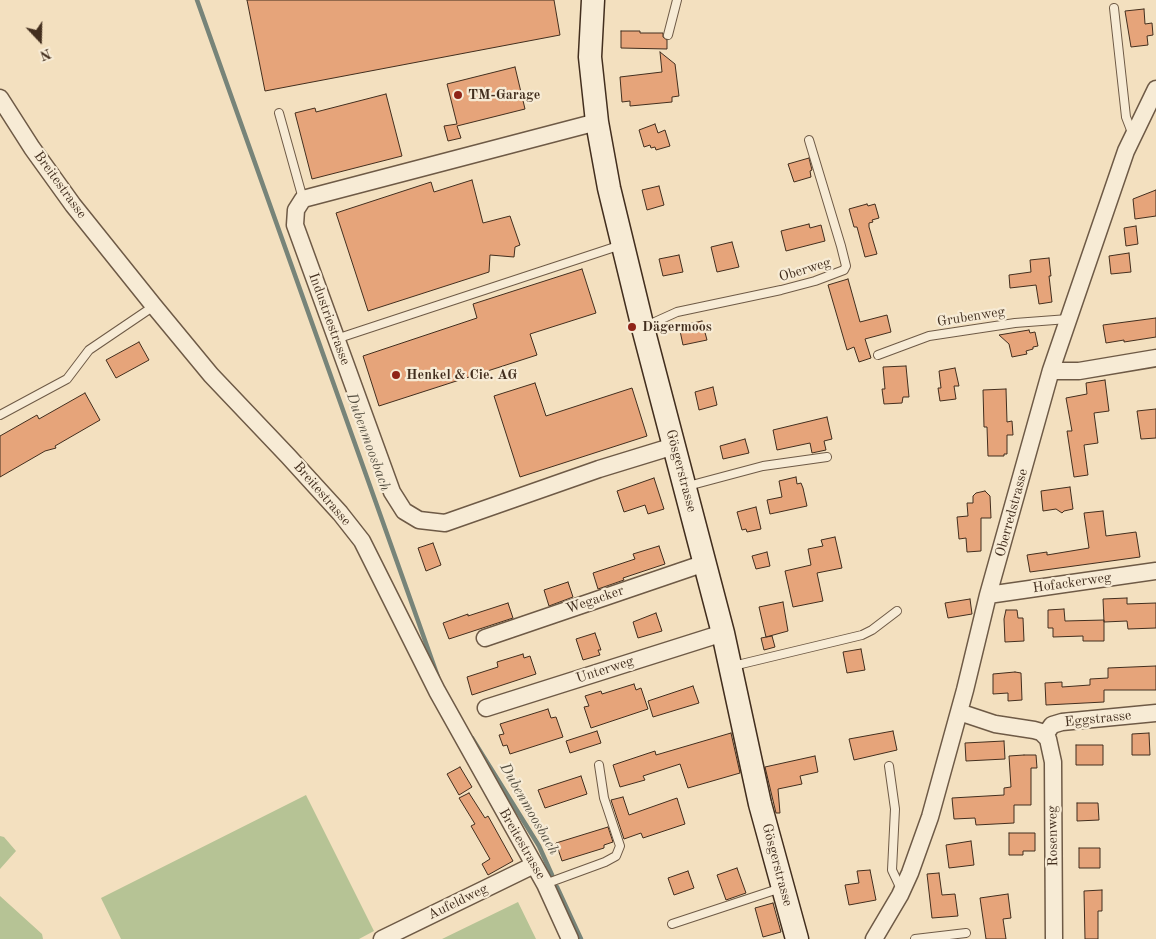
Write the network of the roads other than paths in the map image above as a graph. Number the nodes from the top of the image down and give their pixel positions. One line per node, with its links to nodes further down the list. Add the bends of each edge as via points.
1 (593, 0): 8 (main road, Gösgerstrasse, via 590,57)
2 (677, 0): 4 (lane)
3 (1114, 8): 9 (lane, via 1126,117)
4 (668, 35)
5 (1156, 89): 9 (street, Oberredstrasse)
6 (0, 98): 13 (street, Breitestrasse, via 73,206)
7 (279, 113): 11 (lane)
8 (597, 122): 11 (street); 12 (main road, Gösgerstrasse)
9 (1134, 133): 14 (street, Oberredstrasse)
10 (809, 140): 15 (lane, Oberweg, via 841,246 844,270 782,290 677,312)
11 (303, 199): 16 (street, Industriestrasse, via 296,210 295,225)
12 (623, 244): 15 (main road, Gösgerstrasse); 16 (lane)
13 (154, 306): 20 (lane, via 89,350 67,379); 37 (street, Breitestrasse, via 211,375 340,513 362,541 437,691)
14 (1070, 319): 17 (lane, Grubenweg, via 1015,323 929,336); 19 (street, Oberredstrasse)
15 (643, 328): 21 (main road, Gösgerstrasse)
16 (336, 339): 21 (street, Industriestrasse, via 392,492 404,511 419,520 444,523)
17 (878, 356)
18 (1156, 358): 19 (street, via 1078,371)
19 (1052, 371): 26 (street, Oberredstrasse)
20 (0, 415)
21 (674, 446): 23 (main road, Gösgerstrasse)
22 (828, 458): 23 (lane, via 763,466)
23 (685, 487): 24 (main road, Gösgerstrasse)
24 (704, 562): 28 (main road, Gösgerstrasse); 29 (street, Wegacker)
25 (1156, 571): 26 (street, Hofackerweg)
26 (988, 595): 32 (street, Oberredstrasse)
27 (897, 611): 30 (lane, via 872,630 852,638)
28 (723, 633): 30 (main road, Gösgerstrasse); 31 (street, Unterweg)
29 (485, 638)
30 (730, 666): 39 (main road, Gösgerstrasse, via 760,804)
31 (486, 708)
32 (959, 712): 34 (street); 40 (street, Oberredstrasse, via 930,817)
33 (1156, 713): 34 (street, Eggstrasse, via 1062,722 1052,725)
34 (1045, 735): 48 (street, Rosenweg, via 1053,762)
35 (599, 765): 38 (lane, via 604,798 620,846 616,856)
36 (889, 766): 40 (lane, via 895,808 892,870)
37 (534, 865): 38 (street, Breitestrasse); 44 (street, Aufeldweg)
38 (545, 884): 45 (street, Breitestrasse)
39 (783, 887): 41 (lane); 46 (main road, Gösgerstrasse)
40 (902, 891): 43 (street, Oberredstrasse)
41 (672, 924)
42 (966, 933): 47 (lane)
43 (878, 938)
44 (382, 939)
45 (570, 939)
46 (797, 939)
47 (915, 939)
48 (1054, 939)

